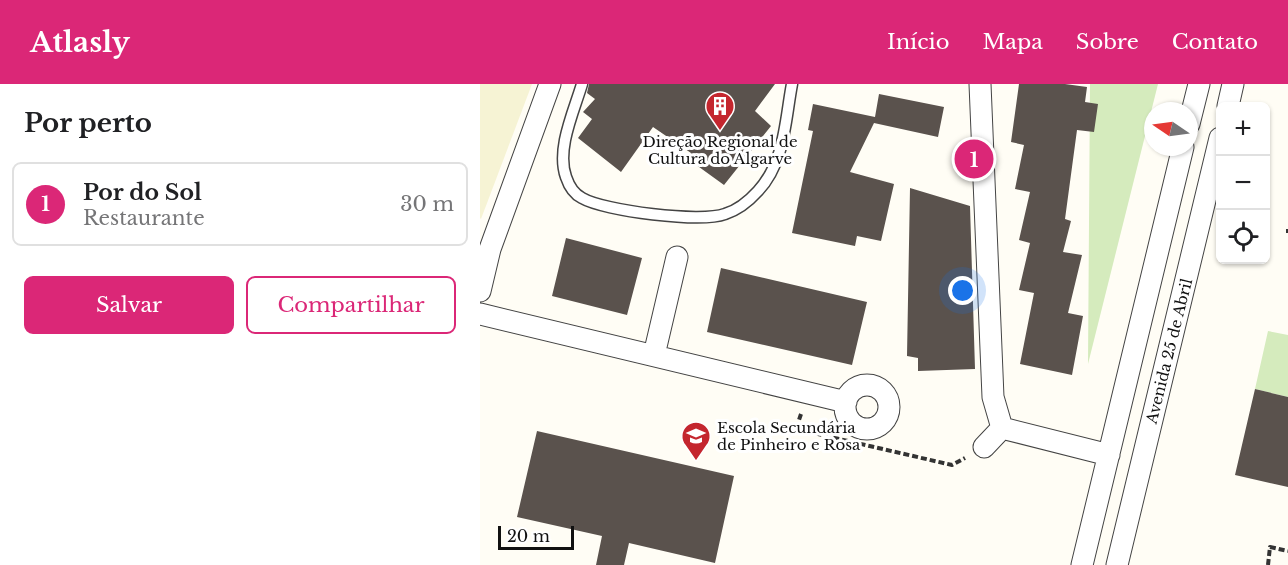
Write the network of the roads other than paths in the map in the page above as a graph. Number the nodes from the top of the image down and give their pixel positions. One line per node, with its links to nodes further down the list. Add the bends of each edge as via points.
1 (550, 84): 12 (street, via 490,249)
2 (582, 84): 3 (lane, via 564,154 564,174 572,190 607,207 694,218 724,215 739,208 769,176 779,155)
3 (792, 84)
4 (980, 84): 16 (street, via 993,397)
5 (1199, 84): 7 (street)
6 (1233, 84): 8 (street)
7 (1194, 102)
8 (1229, 102)
9 (1182, 156): 18 (street)
10 (1217, 156): 20 (street, Avenida 25 de Abril)
11 (677, 257): 14 (street)
12 (480, 291)
13 (480, 314): 14 (street)
14 (654, 356): 15 (street)
15 (846, 402)
16 (1002, 428): 17 (street); 18 (street)
17 (984, 447)
18 (1109, 455): 19 (street)
19 (1082, 565)
20 (1117, 565)

